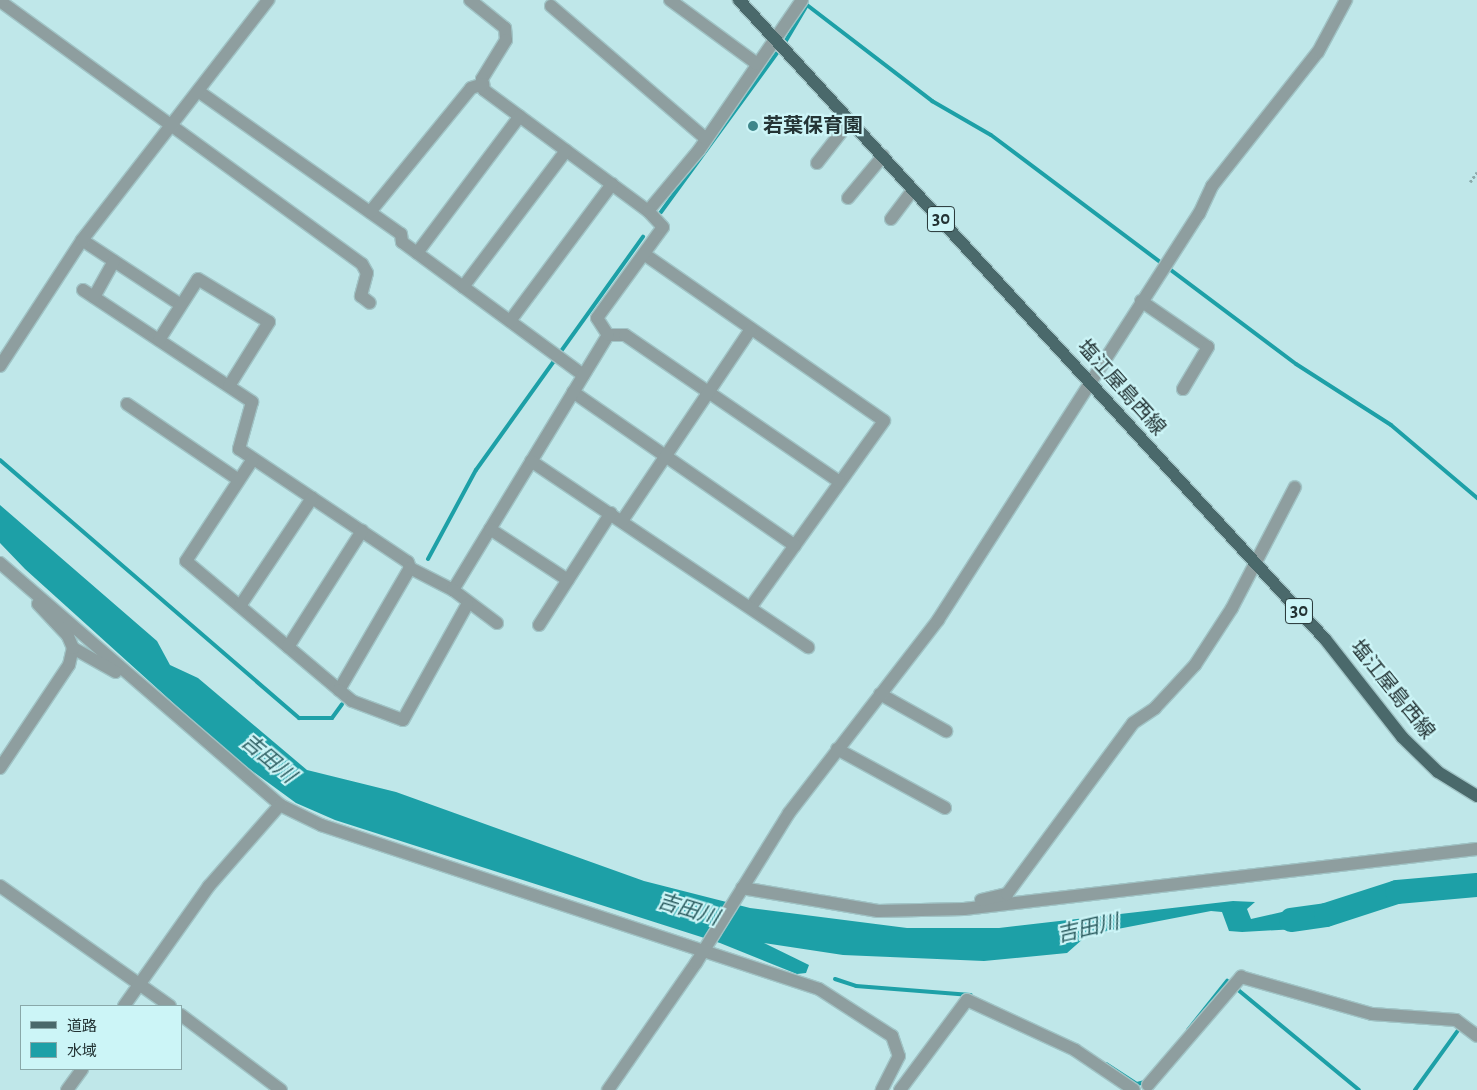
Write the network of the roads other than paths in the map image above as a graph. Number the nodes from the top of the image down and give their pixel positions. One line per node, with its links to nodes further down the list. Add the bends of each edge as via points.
1 (268, 0): 12 (street)
2 (470, 0): 11 (street, via 506,28 506,40)
3 (670, 0): 10 (street)
4 (739, 0): 9 (main road, 塩江屋島西線 / 30)
5 (802, 0): 9 (street)
6 (1346, 0): 31 (street, via 1318,52 1212,186 1200,214)
7 (0, 1): 15 (street, via 52,43)
8 (551, 6): 16 (street)
9 (779, 44): 10 (street); 14 (main road, 塩江屋島西線 / 30)
10 (756, 64): 16 (street)
11 (483, 84): 13 (street); 24 (street, via 471,88)
12 (198, 91): 15 (street); 24 (street)
13 (520, 116): 17 (street); 27 (street)
14 (850, 121): 18 (main road, 塩江屋島西線 / 30); 19 (street)
15 (172, 126): 26 (street); 32 (street, via 362,264 367,273 361,296)
16 (706, 139): 23 (street)
17 (566, 151): 20 (street); 30 (street)
18 (883, 156): 21 (main road, 塩江屋島西線 / 30); 22 (street)
19 (817, 163)
20 (612, 184): 23 (street); 34 (street)
21 (913, 190): 25 (street); 40 (main road, 塩江屋島西線 / 30)
22 (848, 198)
23 (648, 211): 28 (street, via 663,227)
24 (370, 212): 27 (street, via 401,234 402,242)
25 (891, 219)
26 (82, 240): 29 (street); 38 (street)
27 (417, 253): 30 (street)
28 (644, 254): 35 (street); 36 (street, via 598,318)
29 (114, 261): 33 (street); 37 (street, via 89,293)
30 (463, 287): 34 (street)
31 (1140, 301): 40 (street); 42 (street, via 1208,347)
32 (370, 303)
33 (181, 305): 37 (street); 41 (street, via 198,279 269,322)
34 (510, 321): 39 (street)
35 (751, 329): 44 (street); 50 (street, via 884,420)
36 (608, 334): 39 (street); 44 (street, via 625,335)
37 (159, 340): 41 (street)
38 (0, 366)
39 (583, 375): 43 (street)
40 (1089, 380): 59 (main road, 塩江屋島西線 / 30); 74 (street, via 938,620)
41 (229, 386): 47 (street, via 252,402 238,440 239,449)
42 (1183, 389)
43 (573, 392): 46 (street); 48 (street)
44 (709, 392): 46 (street); 50 (street)
45 (127, 404): 49 (street)
46 (666, 457): 54 (street); 57 (street)
47 (253, 459): 49 (street); 52 (street)
48 (531, 461): 53 (street); 55 (street)
49 (239, 480): 65 (street, via 186,561)
50 (840, 482): 57 (street)
51 (1295, 487): 59 (street)
52 (312, 498): 56 (street); 65 (street)
53 (611, 514): 54 (street); 61 (street)
54 (622, 521): 66 (street)
55 (490, 529): 61 (street); 63 (street)
56 (362, 531): 60 (street); 69 (street)
57 (794, 546): 66 (street)
58 (0, 563): 62 (street)
59 (1254, 564): 78 (main road, 塩江屋島西線 / 30, via 1350,669 1402,737 1438,772); 84 (street, via 1232,608 1195,665 1155,708 1133,723 1014,887 1008,894 970,903)
60 (410, 568): 63 (street); 73 (street)
61 (568, 580): 68 (street)
62 (32, 588): 71 (street, via 32,598 68,636); 72 (street)
63 (452, 590): 64 (street)
64 (467, 605): 67 (street); 73 (street, via 403,720 352,701)
65 (240, 606): 69 (street)
66 (751, 607): 70 (street)
67 (497, 623)
68 (539, 625)
69 (288, 647): 73 (street)
70 (808, 647)
71 (73, 648): 72 (street); 77 (street, via 62,680)
72 (136, 682): 79 (street)
73 (339, 690)
74 (880, 694): 75 (street); 76 (street)
75 (946, 731)
76 (837, 749): 80 (street); 83 (street)
77 (0, 768)
78 (1477, 796)
79 (280, 805): 85 (street, via 321,826); 86 (street, via 209,886)
80 (945, 808)
81 (1477, 849): 84 (street)
82 (0, 886): 86 (street)
83 (740, 892): 84 (street, via 878,911); 85 (street)
84 (964, 909)
85 (707, 947): 95 (street); 96 (street, via 819,990 892,1036 899,1056)
86 (140, 984): 87 (street); 88 (street)
87 (125, 1005)
88 (169, 1005)
89 (182, 1016): 94 (street)
90 (1477, 1036): 92 (street, via 1456,1020 1372,1014 1241,977)
91 (81, 1070): 93 (street)
92 (1150, 1088)
93 (67, 1090)
94 (282, 1090)
95 (608, 1090)
96 (882, 1090)
97 (900, 1090): 98 (street, via 967,1000 1076,1050)
98 (1134, 1090)

